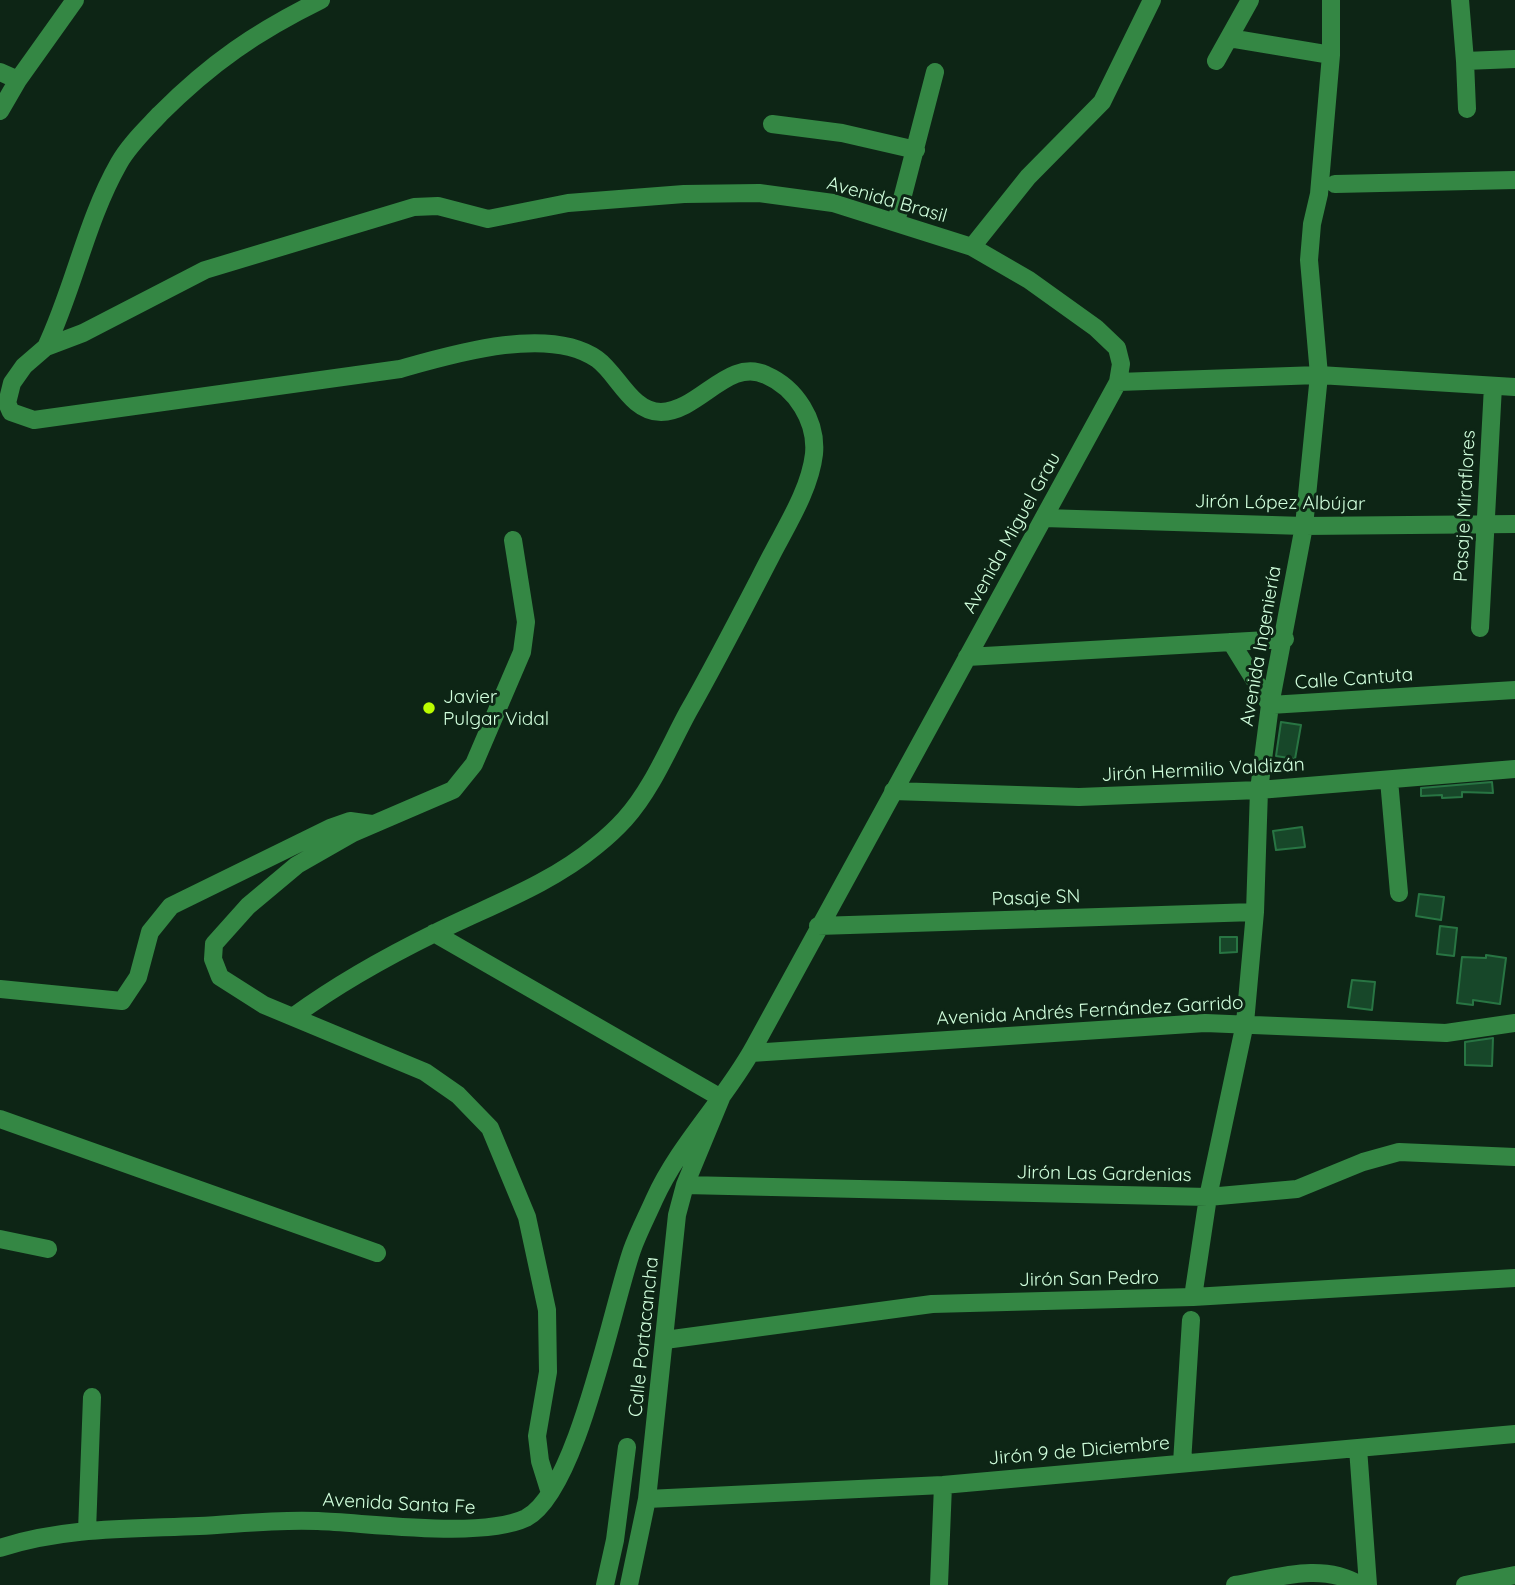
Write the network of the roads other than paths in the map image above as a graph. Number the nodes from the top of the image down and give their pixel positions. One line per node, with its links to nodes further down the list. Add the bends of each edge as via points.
1 (75, 0): 14 (street)
2 (321, 0): 23 (street, via 269,25 201,73 120,161)
3 (1152, 0): 22 (street, via 1102,102 1028,177)
4 (1250, 0): 7 (street)
5 (1331, 0): 8 (street, Avenida Ingeniería)
6 (1460, 0): 11 (street)
7 (1229, 38): 8 (street); 10 (street)
8 (1331, 55): 24 (street, Avenida Ingeniería, via 1320,194 1309,260)
9 (1515, 59): 11 (street)
10 (1216, 61)
11 (1465, 61): 15 (street)
12 (0, 72): 14 (street)
13 (934, 72): 18 (street)
14 (18, 80): 16 (street)
15 (1467, 109)
16 (0, 111)
17 (772, 124): 18 (street)
18 (916, 150): 21 (street)
19 (1515, 180): 20 (street)
20 (1335, 184)
21 (896, 222): 22 (street, Avenida Brasil); 23 (street, Avenida Brasil, via 833,203 759,193 568,203 488,219 438,206 414,208 205,270 83,333)
22 (972, 247): 25 (street, Avenida Brasil, via 1029,280 1096,328 1117,348 1121,364)
23 (46, 347): 28 (street, via 24,366)
24 (1318, 375): 25 (street); 26 (street); 32 (street, Avenida Ingeniería)
25 (1118, 382): 29 (street, Avenida Miguel Grau)
26 (1493, 386): 27 (street); 30 (street, Pasaje Miraflores)
27 (1515, 387)
28 (3, 403): 48 (street, via 11,412 34,420 400,369 537,342 565,345 593,356 622,388 651,410 683,409 735,373 752,370 768,375 807,410 814,453 800,499 650,783 626,818 593,848 521,892)
29 (1044, 518): 32 (street, Jirón López Albújar); 37 (street, Avenida Miguel Grau)
30 (1485, 524): 31 (street, Jirón López Albújar); 32 (street, Jirón López Albújar); 34 (street, Pasaje Miraflores)
31 (1515, 524)
32 (1304, 526): 35 (street, Avenida Ingeniería)
33 (513, 540): 44 (street, via 526,634 474,764 453,790)
34 (1480, 628)
35 (1285, 639): 36 (street); 39 (street, Avenida Ingeniería)
36 (1231, 642): 37 (street); 39 (street, Calle Cantuta)
37 (967, 657): 43 (street, Avenida Miguel Grau)
38 (1515, 690): 39 (street, Calle Cantuta)
39 (1270, 705): 42 (street, Avenida Ingeniería)
40 (1515, 769): 41 (street, Jirón Hermilio Valdizán)
41 (1389, 780): 42 (street, Jirón Hermilio Valdizán); 45 (street)
42 (1259, 790): 43 (street, Jirón Hermilio Valdizán, via 1079,797); 46 (street, Avenida Ingeniería)
43 (893, 791): 47 (street, Avenida Miguel Grau)
44 (372, 824): 49 (street, via 349,821 330,828 170,906 150,932 138,977 122,1001); 50 (street, via 297,866 248,905 214,944 213,959 220,977 264,1006)
45 (1399, 893)
46 (1255, 912): 47 (street, Pasaje SN); 51 (street, Avenida Ingeniería)
47 (818, 926): 53 (street, Avenida Miguel Grau)
48 (434, 933): 50 (street, via 336,985); 54 (street)
49 (0, 989)
50 (294, 1016): 72 (street, via 425,1073 458,1095 490,1128 527,1217 547,1310 548,1373 537,1436)
51 (1245, 1023): 52 (street, Avenida Andrés Fernández Garrido, via 1446,1032); 53 (street, Avenida Andrés Fernández Garrido); 58 (street, Avenida Ingeniería)
52 (1515, 1023)
53 (751, 1053): 54 (street, Avenida Santa Fe)
54 (721, 1098): 57 (street, Calle Portacancha); 72 (street, Avenida Santa Fe, via 664,1181 633,1248 576,1440)
55 (0, 1119): 61 (street)
56 (1515, 1157): 58 (street, Jirón Las Gardenias, via 1399,1152 1297,1189)
57 (685, 1185): 58 (street, Jirón Las Gardenias); 65 (street, Calle Portacancha, via 677,1215)
58 (1208, 1197): 63 (street, Avenida Ingeniería)
59 (0, 1239): 60 (street)
60 (48, 1249)
61 (377, 1253)
62 (1515, 1278): 63 (street, Jirón San Pedro)
63 (1194, 1297): 65 (street, Jirón San Pedro, via 932,1304)
64 (1191, 1320): 70 (street)
65 (665, 1340): 73 (street, Calle Portacancha)
66 (92, 1397): 74 (street)
67 (1515, 1434): 69 (street, Jirón 9 de Diciembre)
68 (627, 1447): 77 (street)
69 (1358, 1448): 70 (street, Jirón 9 de Diciembre); 82 (street)
70 (1182, 1463): 71 (street, Jirón 9 de Diciembre)
71 (943, 1485): 73 (street, Jirón 9 de Diciembre); 79 (street)
72 (550, 1493): 74 (street, Avenida Santa Fe, via 539,1509 524,1519 485,1529 310,1520)
73 (647, 1499): 78 (street, Calle Portacancha)
74 (87, 1531): 75 (street, Avenida Santa Fe, via 35,1537)
75 (0, 1548)
76 (1515, 1575): 83 (street)
77 (606, 1585)
78 (629, 1585)
79 (939, 1585)
80 (1235, 1585): 81 (street, via 1321,1571)
81 (1360, 1585)
82 (1367, 1585)
83 (1465, 1585)

